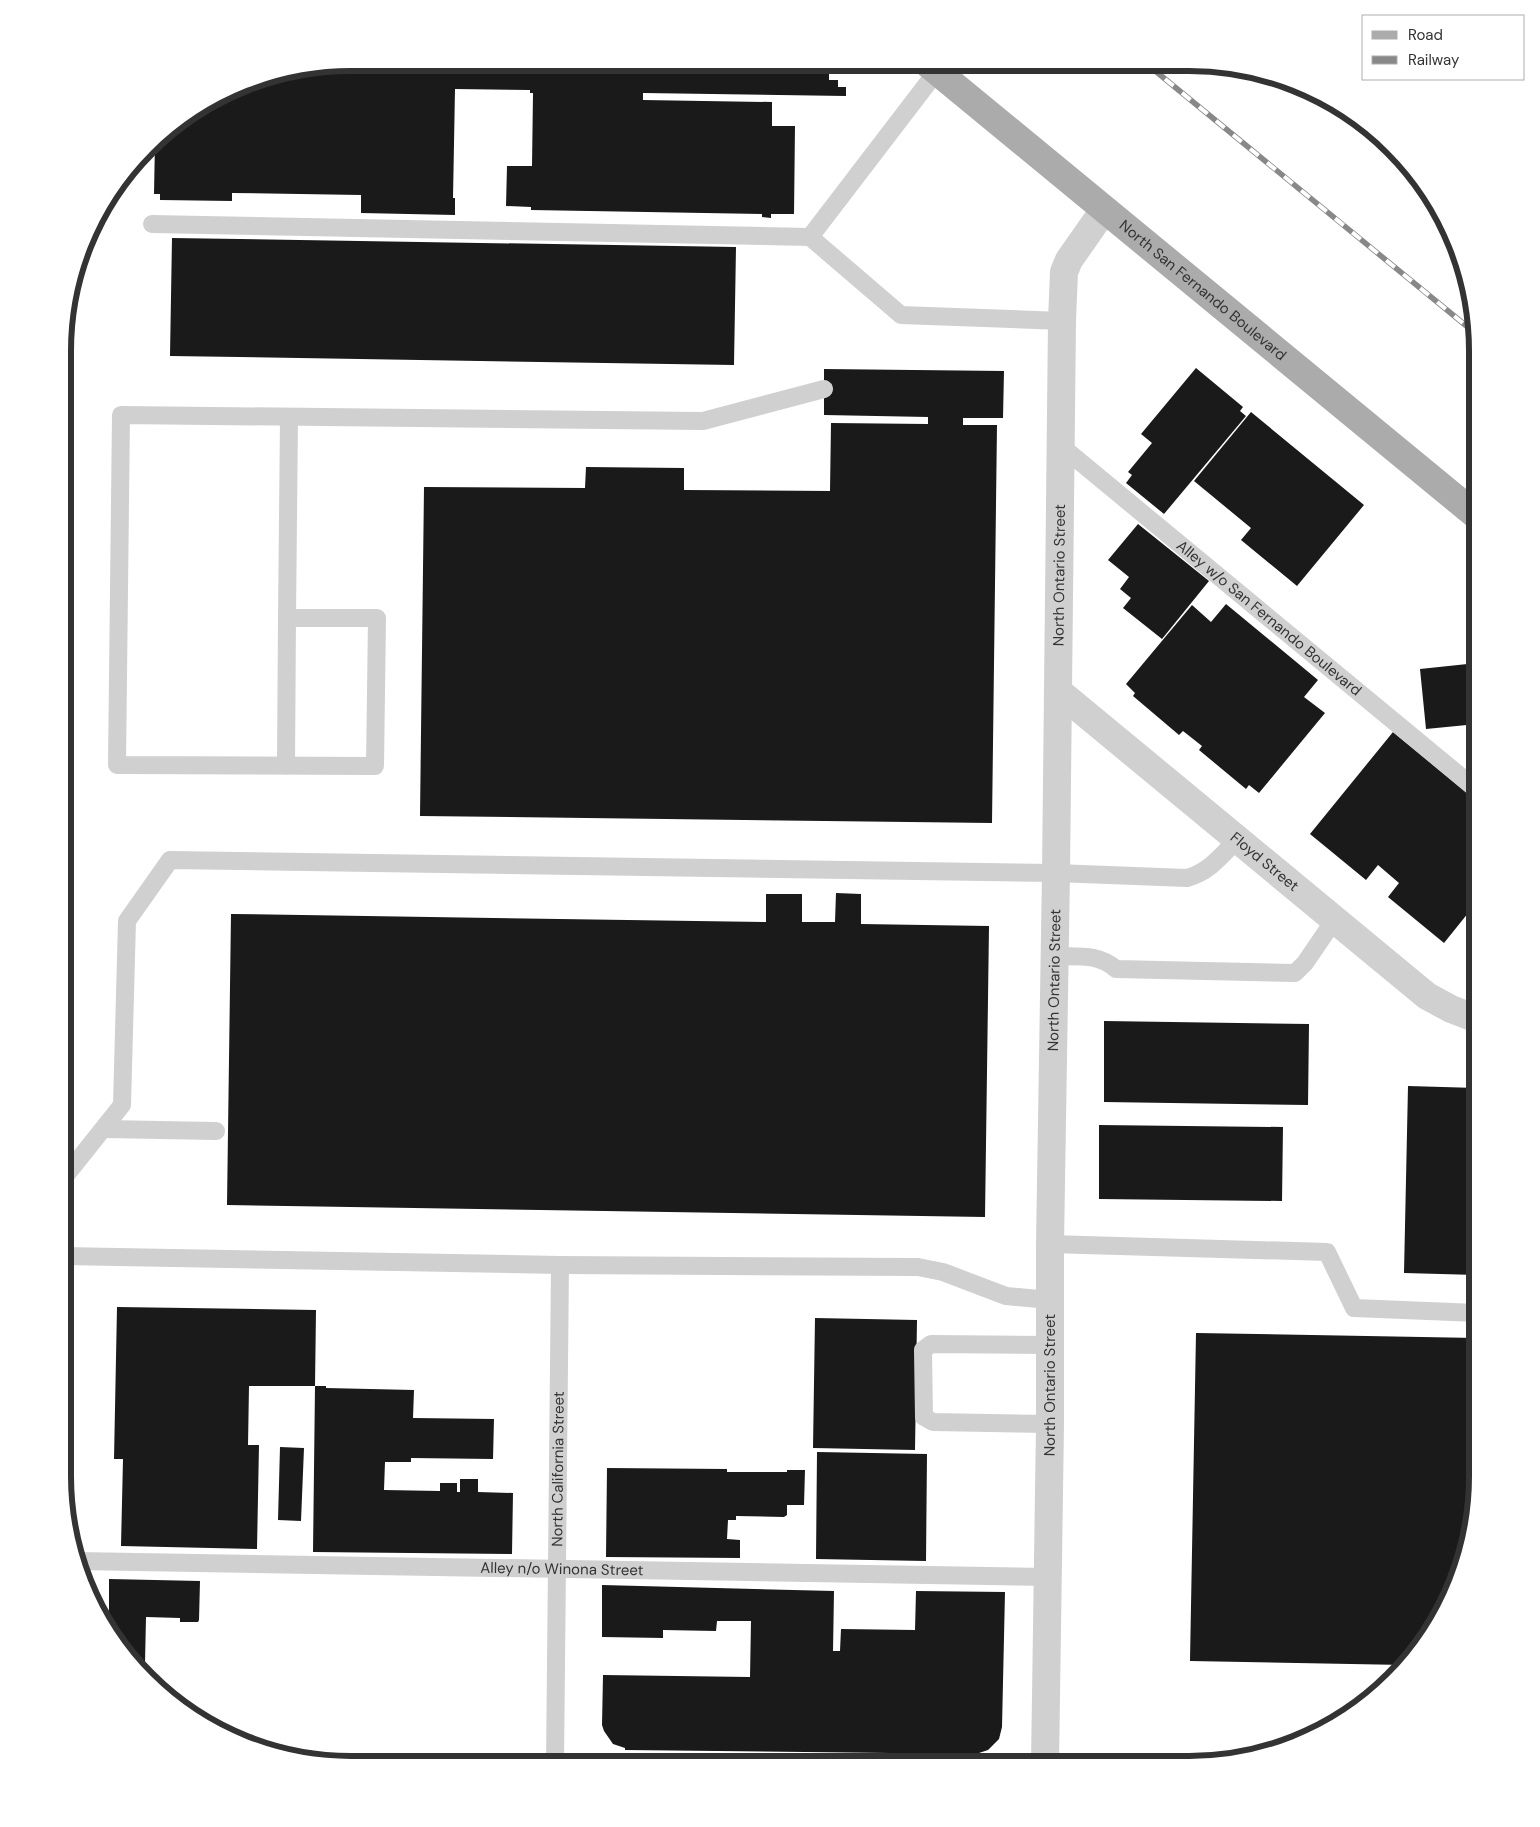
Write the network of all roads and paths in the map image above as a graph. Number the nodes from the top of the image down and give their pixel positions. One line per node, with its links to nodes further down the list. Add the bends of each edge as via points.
1 (930, 71): 5 (lane)
2 (936, 71): 3 (main road, North San Fernando Boulevard)
3 (1104, 210): 6 (street, North Ontario Street, via 1064,272); 10 (main road, North San Fernando Boulevard)
4 (152, 224): 5 (lane)
5 (810, 237): 6 (lane, via 901,315)
6 (1062, 321): 9 (street, North Ontario Street)
7 (824, 390): 8 (lane, via 703,421)
8 (289, 418): 11 (lane); 13 (lane, via 121,415 118,755 118,765)
9 (1061, 446): 12 (street, North Ontario Street); 14 (lane, Alley w/o San Fernando Boulevard)
10 (1469, 509)
11 (287, 618): 13 (lane); 13 (lane, via 377,618 375,766)
12 (1058, 691): 15 (street, Floyd Street); 16 (street, North Ontario Street)
13 (286, 766)
14 (1469, 783)
15 (1237, 840): 16 (lane, via 1212,866 1200,875 1187,878); 17 (street, Floyd Street)
16 (1056, 873): 18 (street, North Ontario Street); 20 (lane, via 170,860 127,921 122,1105)
17 (1334, 919): 18 (lane, via 1296,973 1116,969 1094,957); 19 (street, Floyd Street, via 1427,996)
18 (1054, 956): 23 (street, North Ontario Street)
19 (1469, 1016)
20 (104, 1130): 21 (lane); 22 (lane)
21 (216, 1130)
22 (71, 1169)
23 (1050, 1244): 26 (street, North Ontario Street); 27 (lane, via 1327,1252 1354,1308)
24 (71, 1256): 25 (lane)
25 (560, 1265): 26 (lane, via 918,1267 943,1272 1006,1296); 31 (lane, North California Street)
26 (1050, 1300): 28 (street, North Ontario Street)
27 (1469, 1313)
28 (1050, 1345): 29 (street, North Ontario Street); 29 (lane, via 931,1344 923,1350 924,1417 933,1422)
29 (1050, 1424): 32 (street, North Ontario Street)
30 (85, 1561): 31 (lane, Alley n/o Winona Street)
31 (556, 1569): 32 (lane, Alley n/o Winona Street); 33 (lane, North California Street)
32 (1047, 1577): 34 (street, North Ontario Street)
33 (556, 1756)
34 (1045, 1756)

